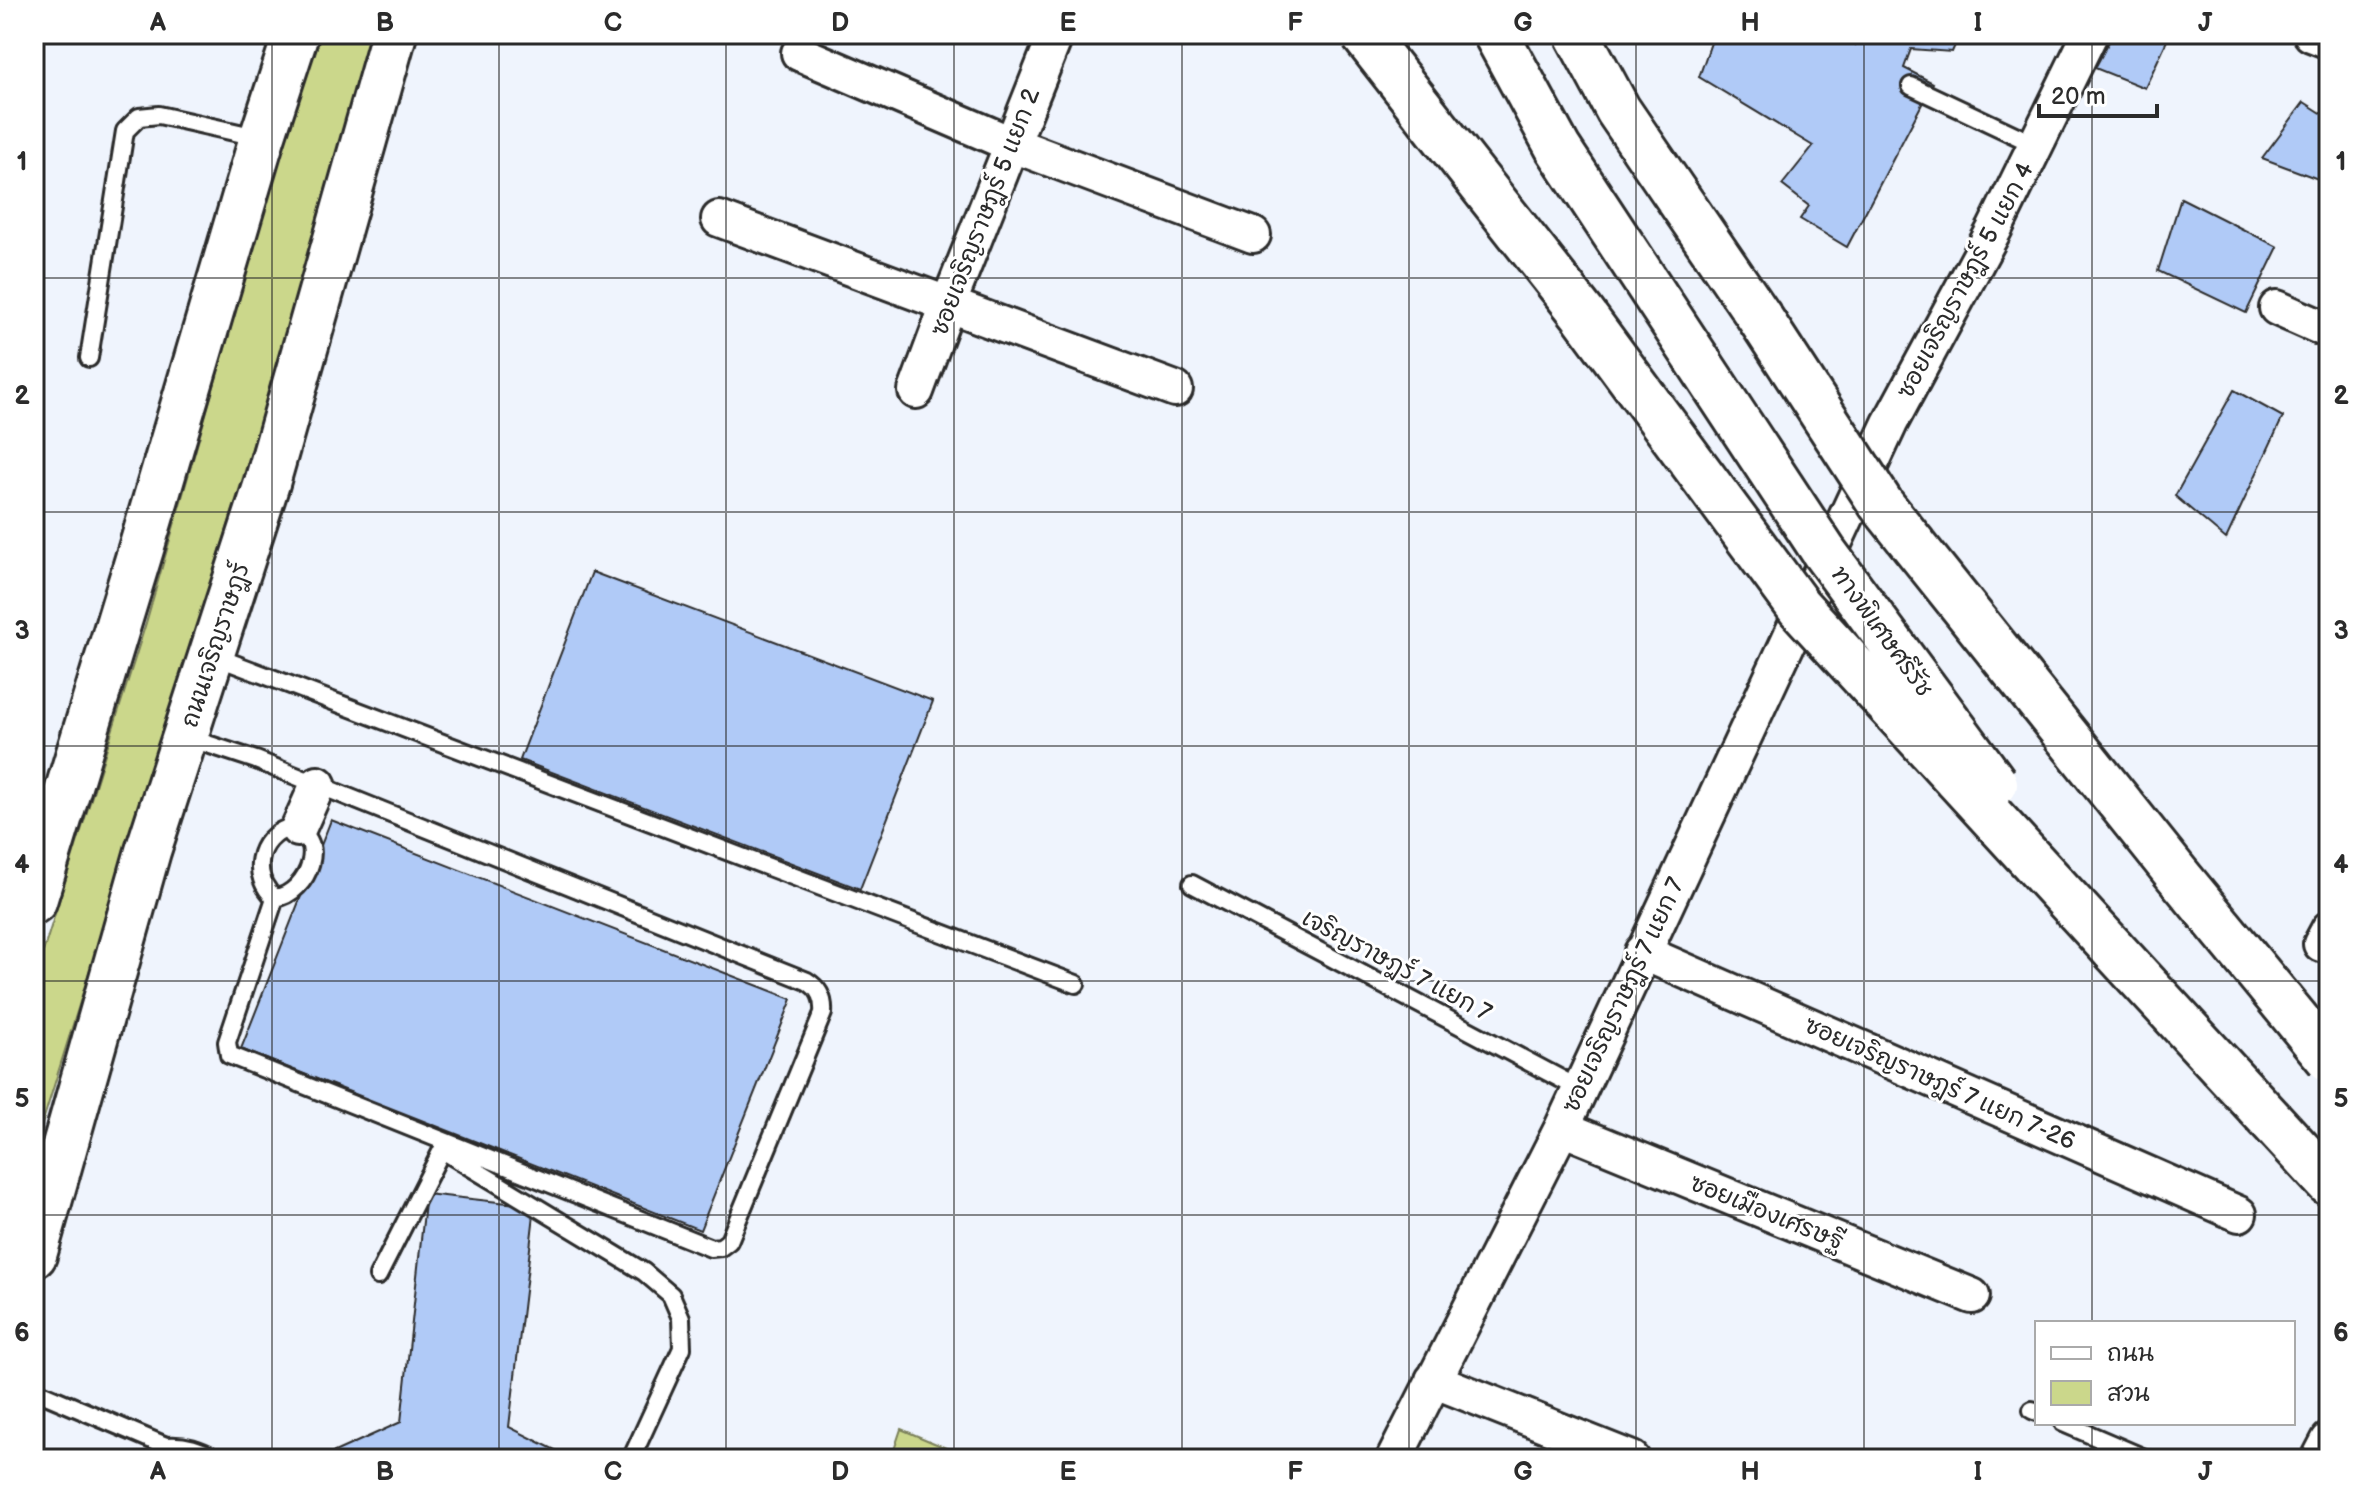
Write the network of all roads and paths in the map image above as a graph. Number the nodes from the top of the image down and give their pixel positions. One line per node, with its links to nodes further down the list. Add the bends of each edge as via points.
1 (296, 34): 10 (main road)
2 (394, 34): 22 (main road, ถนนเจริญราษฎร์, via 267,483)
3 (1056, 34): 11 (street, ซอยเจริญราษฎร์ 5 แยก 2)
4 (1363, 34): 29 (main road, bridge, via 1582,313 1799,607)
5 (1496, 34): 29 (main road, ทางพิเศษศรีรัช, bridge, via 1558,148 1824,552)
6 (1577, 34): 32 (main road, bridge, via 1618,110 1881,504)
7 (2090, 34): 12 (street, ซอยเจริญราษฎร์ 5 แยก 4)
8 (799, 53): 11 (street)
9 (1911, 86): 12 (lane)
10 (262, 138): 18 (lane, via 159,115 139,117 125,131); 28 (main road)
11 (1011, 144): 14 (street); 15 (street, ซอยเจริญราษฎร์ 5 แยก 2)
12 (2036, 145): 21 (street, ซอยเจริญราษฎร์ 5 แยก 4)
13 (719, 219): 15 (street)
14 (1253, 235)
15 (948, 305): 19 (street); 20 (street, ซอยเจริญราษฎร์ 5 แยก 2)
16 (2277, 308): 17 (street)
17 (2329, 331)
18 (89, 358)
19 (1175, 389)
20 (916, 391)
21 (1841, 527): 30 (street, ซอยเจริญราษฎร์ 7 แยก 7)
22 (212, 655): 23 (main road, ถนนเจริญราษฎร์); 31 (lane)
23 (185, 737): 24 (lane); 37 (main road, ถนนเจริญราษฎร์)
24 (318, 784): 25 (street); 27 (lane, via 816,986 823,1013 729,1241 711,1248 229,1055 227,1042)
25 (298, 829): 27 (lane, via 310,842 311,864 298,887); 27 (lane, via 288,828 270,838 260,858 261,880)
26 (1192, 884): 33 (lane, เจริญราษฎร์ 7 แยก 7)
27 (275, 898)
28 (34, 901)
29 (2113, 949): 35 (main road, ทางพิเศษศรีรัช)
30 (1642, 952): 33 (street, ซอยเจริญราษฎร์ 7 แยก 7); 36 (street, ซอยเจริญราษฎร์ 7 แยก 7-26)
31 (1076, 984)
32 (2329, 1059)
33 (1580, 1089): 34 (street, ซอยเจริญราษฎร์ 7 แยก 7)
34 (1562, 1128): 39 (street, ซอยเมืองเศรษฐี); 40 (street, ซอยเจริญราษฎร์ 7 แยก 7)
35 (2329, 1183)
36 (2239, 1214)
37 (34, 1255)
38 (378, 1276): 46 (lane, via 442,1150 644,1272 671,1295 681,1318 682,1348)
39 (1972, 1296)
40 (1433, 1380): 47 (street, ซอยเจริญราษฎร์ 7 แยก 7); 48 (street)
41 (34, 1390): 44 (lane)
42 (2068, 1425): 49 (lane)
43 (2329, 1440): 50 (street)
44 (161, 1453): 45 (lane, via 184,1445)
45 (217, 1459)
46 (631, 1459)
47 (1394, 1459)
48 (1632, 1459)
49 (2147, 1459)
50 (2319, 1459)

